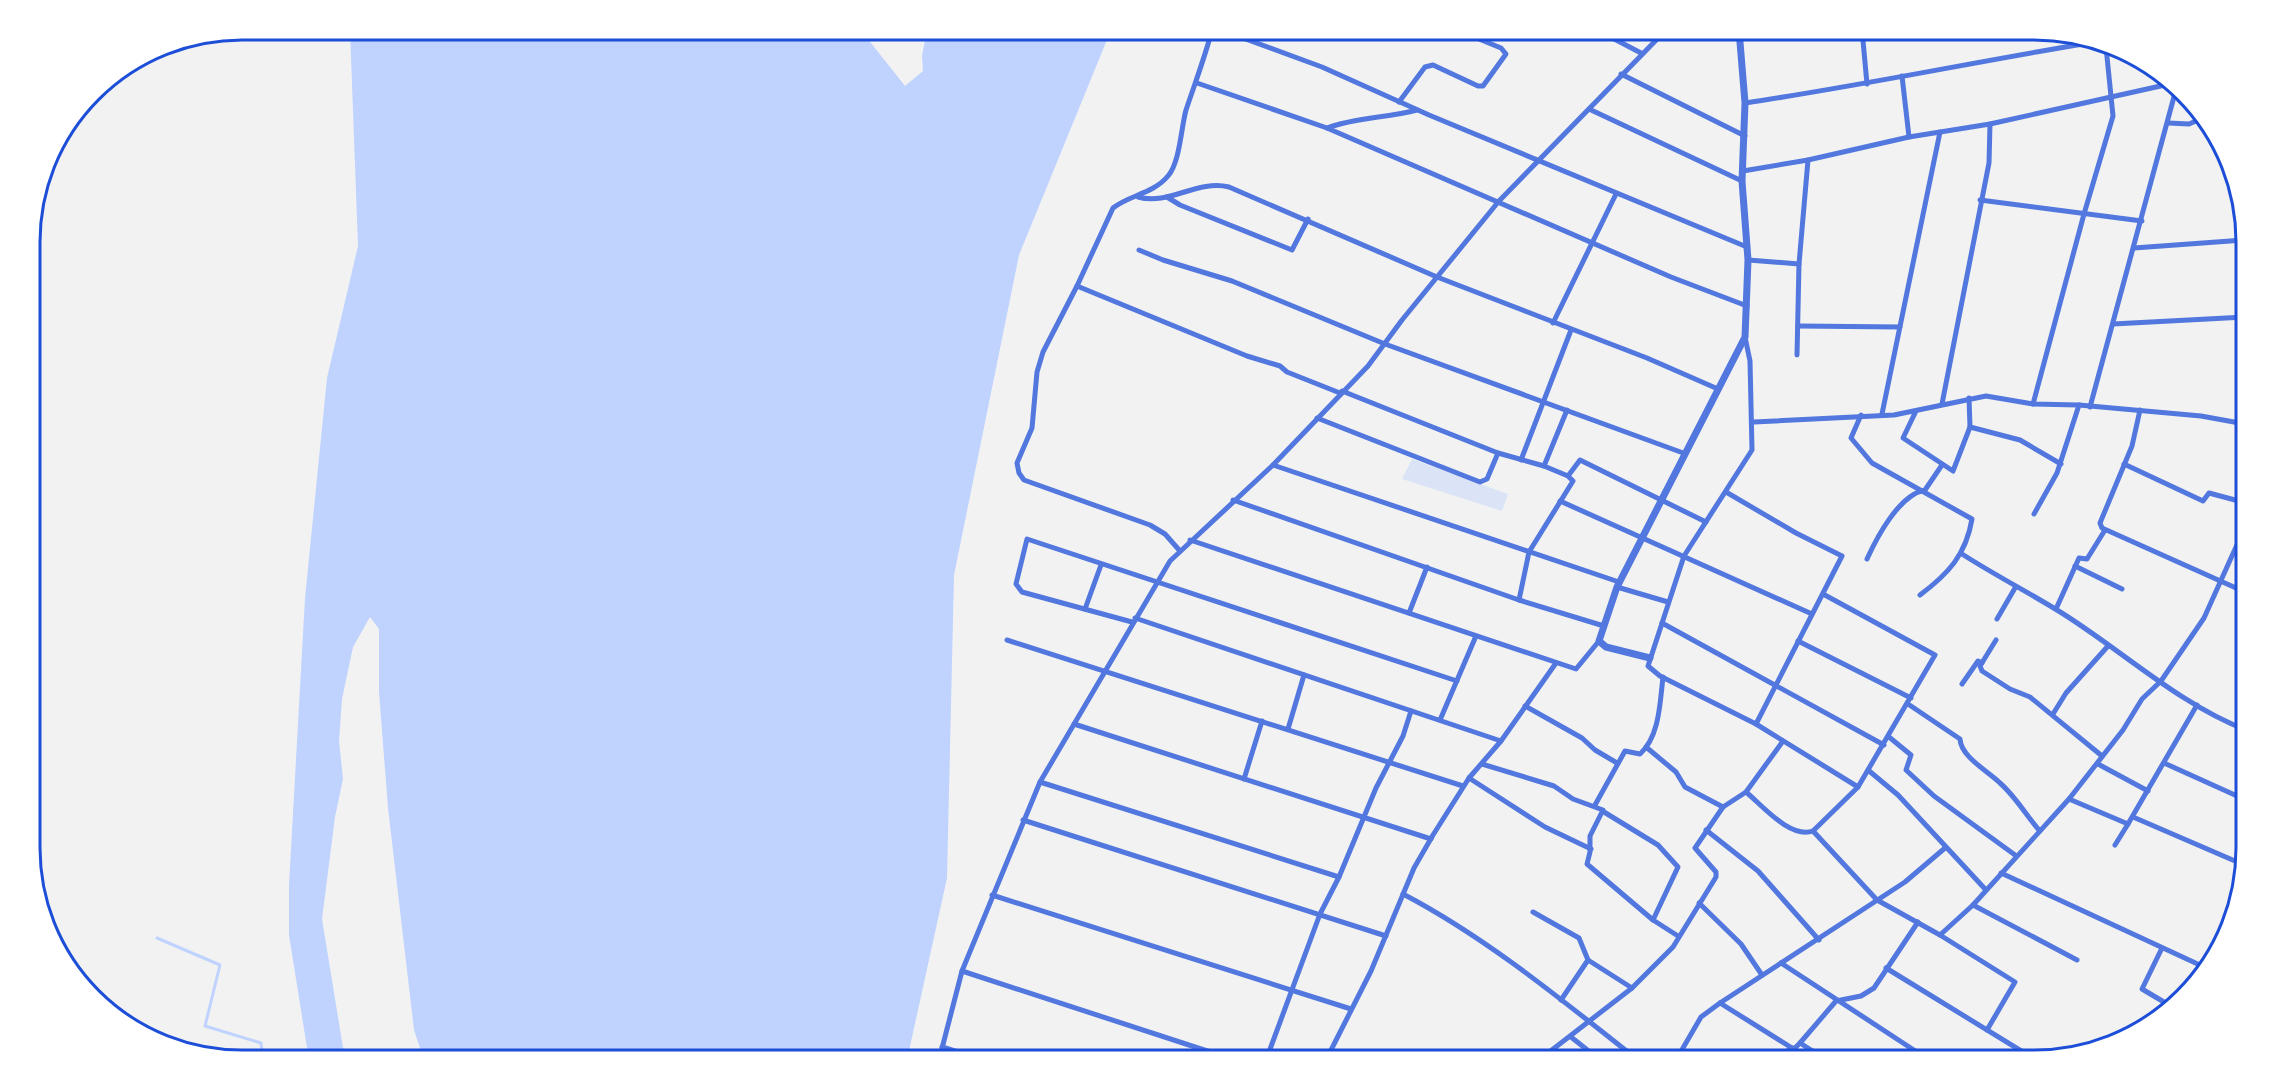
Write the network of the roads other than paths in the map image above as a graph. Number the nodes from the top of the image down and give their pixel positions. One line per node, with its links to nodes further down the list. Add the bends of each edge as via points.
1 (1209, 40): 13 (street)
2 (1249, 40): 18 (street, via 1323,67)
3 (1481, 40): 18 (street, via 1506,54 1483,86 1433,65 1425,67)
4 (1617, 40): 9 (street)
5 (1655, 40): 9 (street)
6 (1740, 40): 19 (street)
7 (1863, 40): 14 (street)
8 (2077, 45): 12 (street)
9 (1641, 53): 11 (street)
10 (2107, 54): 16 (street)
11 (1621, 74): 20 (street); 27 (street)
12 (1902, 76): 14 (street); 28 (street)
13 (1197, 83): 25 (street); 34 (street, via 1174,166 1168,177)
14 (1867, 84): 19 (street)
15 (2161, 86): 16 (street)
16 (2111, 95): 24 (street); 38 (street, via 2113,116)
17 (2174, 98): 23 (street)
18 (1399, 102): 21 (street)
19 (1745, 103): 27 (street)
20 (1589, 109): 30 (street); 32 (street)
21 (1417, 110): 25 (street, via 1348,120); 30 (street)
22 (2195, 120): 23 (street)
23 (2168, 123): 40 (street)
24 (1990, 124): 26 (street); 36 (street, via 1989,163)
25 (1327, 128): 37 (street)
26 (1940, 132): 28 (street); 55 (street)
27 (1745, 136): 31 (street)
28 (1909, 137): 29 (street)
29 (1808, 159): 31 (street); 47 (street)
30 (1538, 160): 33 (street); 37 (street)
31 (1743, 171): 32 (street)
32 (1742, 181): 43 (street)
33 (1616, 194): 42 (street); 43 (street)
34 (1138, 197): 35 (street, via 1150,201); 49 (street, via 1113,208)
35 (1167, 197): 39 (street, via 1216,183); 39 (street, via 1292,250)
36 (1980, 200): 38 (street); 64 (street)
37 (1499, 201): 42 (street); 48 (street)
38 (2084, 214): 40 (street); 65 (street)
39 (1308, 219): 48 (street)
40 (2142, 221): 44 (street)
41 (2236, 241): 44 (street)
42 (1593, 242): 50 (street, via 1691,286); 52 (street)
43 (1747, 247): 46 (street)
44 (2134, 248): 53 (street)
45 (1139, 250): 58 (street, via 1232,280)
46 (1748, 260): 47 (street); 50 (street)
47 (1799, 264): 54 (street)
48 (1437, 277): 52 (street); 58 (street)
49 (1077, 286): 61 (street); 98 (street, via 1042,352 1035,415 1017,463 1019,473 1033,484 1150,525)
50 (1747, 306): 57 (street)
51 (2236, 317): 53 (street)
52 (1553, 323): 56 (street)
53 (2113, 324): 67 (street)
54 (1798, 326): 55 (street); 59 (street)
55 (1900, 327): 71 (street)
56 (1571, 330): 60 (street); 63 (street)
57 (1745, 337): 60 (street); 74 (street)
58 (1385, 344): 61 (street); 63 (street)
59 (1797, 355)
60 (1718, 389): 78 (street)
61 (1341, 392): 73 (street); 77 (street)
62 (1969, 398): 64 (street); 65 (street, via 1986,396); 76 (street)
63 (1543, 401): 68 (street); 79 (street)
64 (1942, 404): 70 (street)
65 (2034, 404): 66 (street)
66 (2079, 405): 67 (street); 80 (street)
67 (2090, 407): 69 (street)
68 (1567, 410): 78 (street); 84 (street)
69 (2140, 410): 75 (street); 81 (street)
70 (1916, 411): 71 (street); 83 (street, via 1903,438)
71 (1882, 414): 72 (street)
72 (1861, 415): 74 (street); 86 (street, via 1851,438 1858,448 1876,466)
73 (1317, 417): 77 (street, via 1480,482 1487,479); 82 (street)
74 (1754, 422): 87 (street, via 1752,450)
75 (2236, 422)
76 (1970, 427): 80 (street, via 2020,440); 83 (street, via 1954,470)
77 (1498, 453): 79 (street)
78 (1686, 454): 88 (street)
79 (1521, 460): 84 (street)
80 (2061, 464): 92 (street)
81 (2124, 464): 90 (street, via 2203,501 2209,493); 94 (street, via 2100,524)
82 (1274, 465): 89 (street); 99 (street)
83 (1942, 465): 86 (street)
84 (1544, 466): 85 (street)
85 (1568, 476): 88 (street, via 1580,460); 91 (street, via 1573,481)
86 (1925, 490): 100 (street, via 1972,519); 102 (street, via 1915,492 1891,516)
87 (1726, 492): 93 (street); 112 (street, via 1842,556)
88 (1662, 499): 93 (street); 95 (street)
89 (1233, 500): 96 (street); 105 (street)
90 (2236, 500)
91 (1560, 501): 95 (street); 99 (street)
92 (2034, 514)
93 (1706, 522): 101 (street)
94 (2105, 530): 104 (street, via 2087,559 2080,557); 107 (street)
95 (1642, 538): 101 (street); 108 (street)
96 (1190, 540): 98 (street); 118 (street)
97 (2236, 545): 107 (street)
98 (1180, 551): 106 (street)
99 (1529, 552): 108 (street); 114 (street)
100 (1962, 554): 109 (street); 113 (street, via 1947,574)
101 (1684, 556): 115 (street); 119 (street)
102 (1867, 559)
103 (1101, 565): 106 (street); 116 (street); 116 (street, via 1027,539 1016,584 1022,592)
104 (2075, 566): 110 (street); 117 (street)
105 (1427, 567): 114 (street); 118 (street)
106 (1157, 582): 121 (street); 136 (street)
107 (2218, 582): 111 (street); 137 (street, via 2204,618)
108 (1618, 585): 115 (street); 123 (street)
109 (2015, 588): 117 (street); 120 (street)
110 (2122, 589)
111 (2236, 589)
112 (1823, 594): 119 (street); 140 (street, via 1935,655)
113 (1920, 596)
114 (1519, 600): 123 (street)
115 (1668, 602): 122 (street)
116 (1085, 609): 121 (street)
117 (2056, 609): 129 (street)
118 (1409, 613): 124 (street)
119 (1812, 614): 128 (street)
120 (1997, 619)
121 (1134, 620): 133 (street); 134 (street)
122 (1662, 623): 130 (street); 139 (street)
123 (1604, 626): 127 (street)
124 (1476, 636): 131 (street); 136 (street)
125 (1007, 640): 133 (street)
126 (1996, 640): 132 (street)
127 (1599, 641): 130 (street, via 1606,647); 131 (street, via 1576,669)
128 (1798, 641): 139 (street); 140 (street)
129 (2108, 646): 137 (street); 144 (street)
130 (1650, 658): 135 (street, via 1648,666)
131 (1556, 663): 142 (street)
132 (1982, 663): 138 (street, via 1978,661); 144 (street, via 1982,671)
133 (1105, 670): 146 (street); 147 (street)
134 (1304, 675): 143 (street); 150 (street)
135 (1663, 677): 148 (street); 155 (street, via 1659,713)
136 (1457, 681): 145 (street)
137 (2161, 681): 141 (street); 156 (street, via 2142,699)
138 (1962, 684)
139 (1776, 687): 148 (street); 154 (street)
140 (1910, 701): 151 (street); 180 (street, via 1960,739 1974,762 2000,783)
141 (2197, 705): 149 (street); 159 (street)
142 (1526, 706): 152 (street); 158 (street)
143 (1411, 711): 145 (street); 157 (street)
144 (2052, 714): 156 (street)
145 (1440, 720): 152 (street)
146 (1262, 721): 150 (street); 164 (street)
147 (1074, 724): 164 (street); 165 (street)
148 (1756, 724): 153 (street)
149 (2236, 725)
150 (1288, 729): 157 (street)
151 (1889, 737): 154 (street); 186 (street, via 1911,755 1906,770 1934,796)
152 (1501, 741): 160 (street)
153 (1783, 741): 167 (street); 169 (street)
154 (1884, 745): 162 (street)
155 (1646, 747): 158 (street, via 1640,754 1625,751); 173 (street, via 1676,772 1685,787)
156 (2103, 756): 161 (street)
157 (1391, 761): 166 (street); 176 (street)
158 (1617, 763): 172 (street)
159 (2164, 763): 168 (street); 170 (street)
160 (1482, 764): 163 (street); 172 (street, via 1554,786 1573,799)
161 (2098, 764): 168 (street); 171 (street)
162 (1868, 770): 167 (street); 184 (street, via 1898,795)
163 (1469, 778): 166 (street); 185 (street, via 1545,827)
164 (1244, 779): 176 (street)
165 (1040, 782): 177 (street); 189 (street)
166 (1463, 786): 182 (street)
167 (1858, 787): 181 (street)
168 (2148, 791): 175 (street)
169 (1746, 792): 173 (street); 181 (street, via 1793,830 1804,834)
170 (2236, 796)
171 (2068, 799): 178 (street); 180 (street)
172 (1595, 805): 174 (street)
173 (1723, 807): 179 (street)
174 (1604, 812): 185 (street, via 1590,836); 198 (street, via 1658,845 1678,867)
175 (2133, 817): 178 (street); 187 (street)
176 (1364, 818): 182 (street); 189 (street)
177 (1023, 820): 192 (street); 197 (street)
178 (2128, 824): 183 (street)
179 (1707, 830): 194 (street, via 1695,848 1716,874); 203 (street, via 1758,871)
180 (2039, 830): 186 (street)
181 (1813, 831): 193 (street)
182 (1431, 839): 191 (street)
183 (2115, 845)
184 (1945, 848): 190 (street); 193 (street, via 1905,882)
185 (1591, 849): 198 (street, via 1587,864)
186 (2015, 855): 188 (street)
187 (2235, 861)
188 (2001, 873): 190 (street); 204 (street)
189 (1339, 877): 197 (street)
190 (1986, 890): 195 (street)
191 (1403, 894): 201 (street); 214 (street, via 1439,913)
192 (992, 895): 210 (street); 213 (street)
193 (1876, 900): 199 (street); 203 (street)
194 (1699, 903): 202 (street); 211 (street, via 1741,944)
195 (1973, 905): 200 (street); 206 (street)
196 (1533, 912): 205 (street, via 1579,938)
197 (1320, 914): 201 (street); 213 (street)
198 (1653, 920): 202 (street)
199 (1918, 922): 200 (street); 209 (street)
200 (1940, 935): 220 (street, via 2015,982)
201 (1386, 936): 218 (street)
202 (1678, 936): 212 (street, via 1673,947)
203 (1819, 940): 207 (street)
204 (2162, 948): 208 (street); 216 (street, via 2142,989)
205 (1588, 960): 212 (street); 214 (street)
206 (2077, 960)
207 (1781, 963): 211 (street); 215 (street)
208 (2198, 964)
209 (1887, 968): 215 (street, via 1866,994); 220 (street)
210 (962, 971): 223 (street); 225 (street)
211 (1762, 975): 217 (street)
212 (1632, 988): 219 (street)
213 (1291, 991): 218 (street); 226 (street)
214 (1561, 1000): 219 (street)
215 (1836, 1001): 222 (street); 233 (street)
216 (2164, 1002)
217 (1720, 1003): 224 (street); 231 (street, via 1701,1017)
218 (1351, 1009): 227 (street)
219 (1591, 1022): 221 (street); 230 (street)
220 (1987, 1030): 234 (street)
221 (1571, 1036): 228 (street); 229 (street)
222 (1800, 1043): 224 (street); 232 (street)
223 (942, 1047): 235 (street)
224 (1793, 1048)
225 (1204, 1049)
226 (1270, 1049)
227 (1331, 1049)
228 (1553, 1049)
229 (1587, 1049)
230 (1625, 1049)
231 (1682, 1049)
232 (1810, 1049)
233 (1912, 1049)
234 (2019, 1049)
235 (950, 1050)

